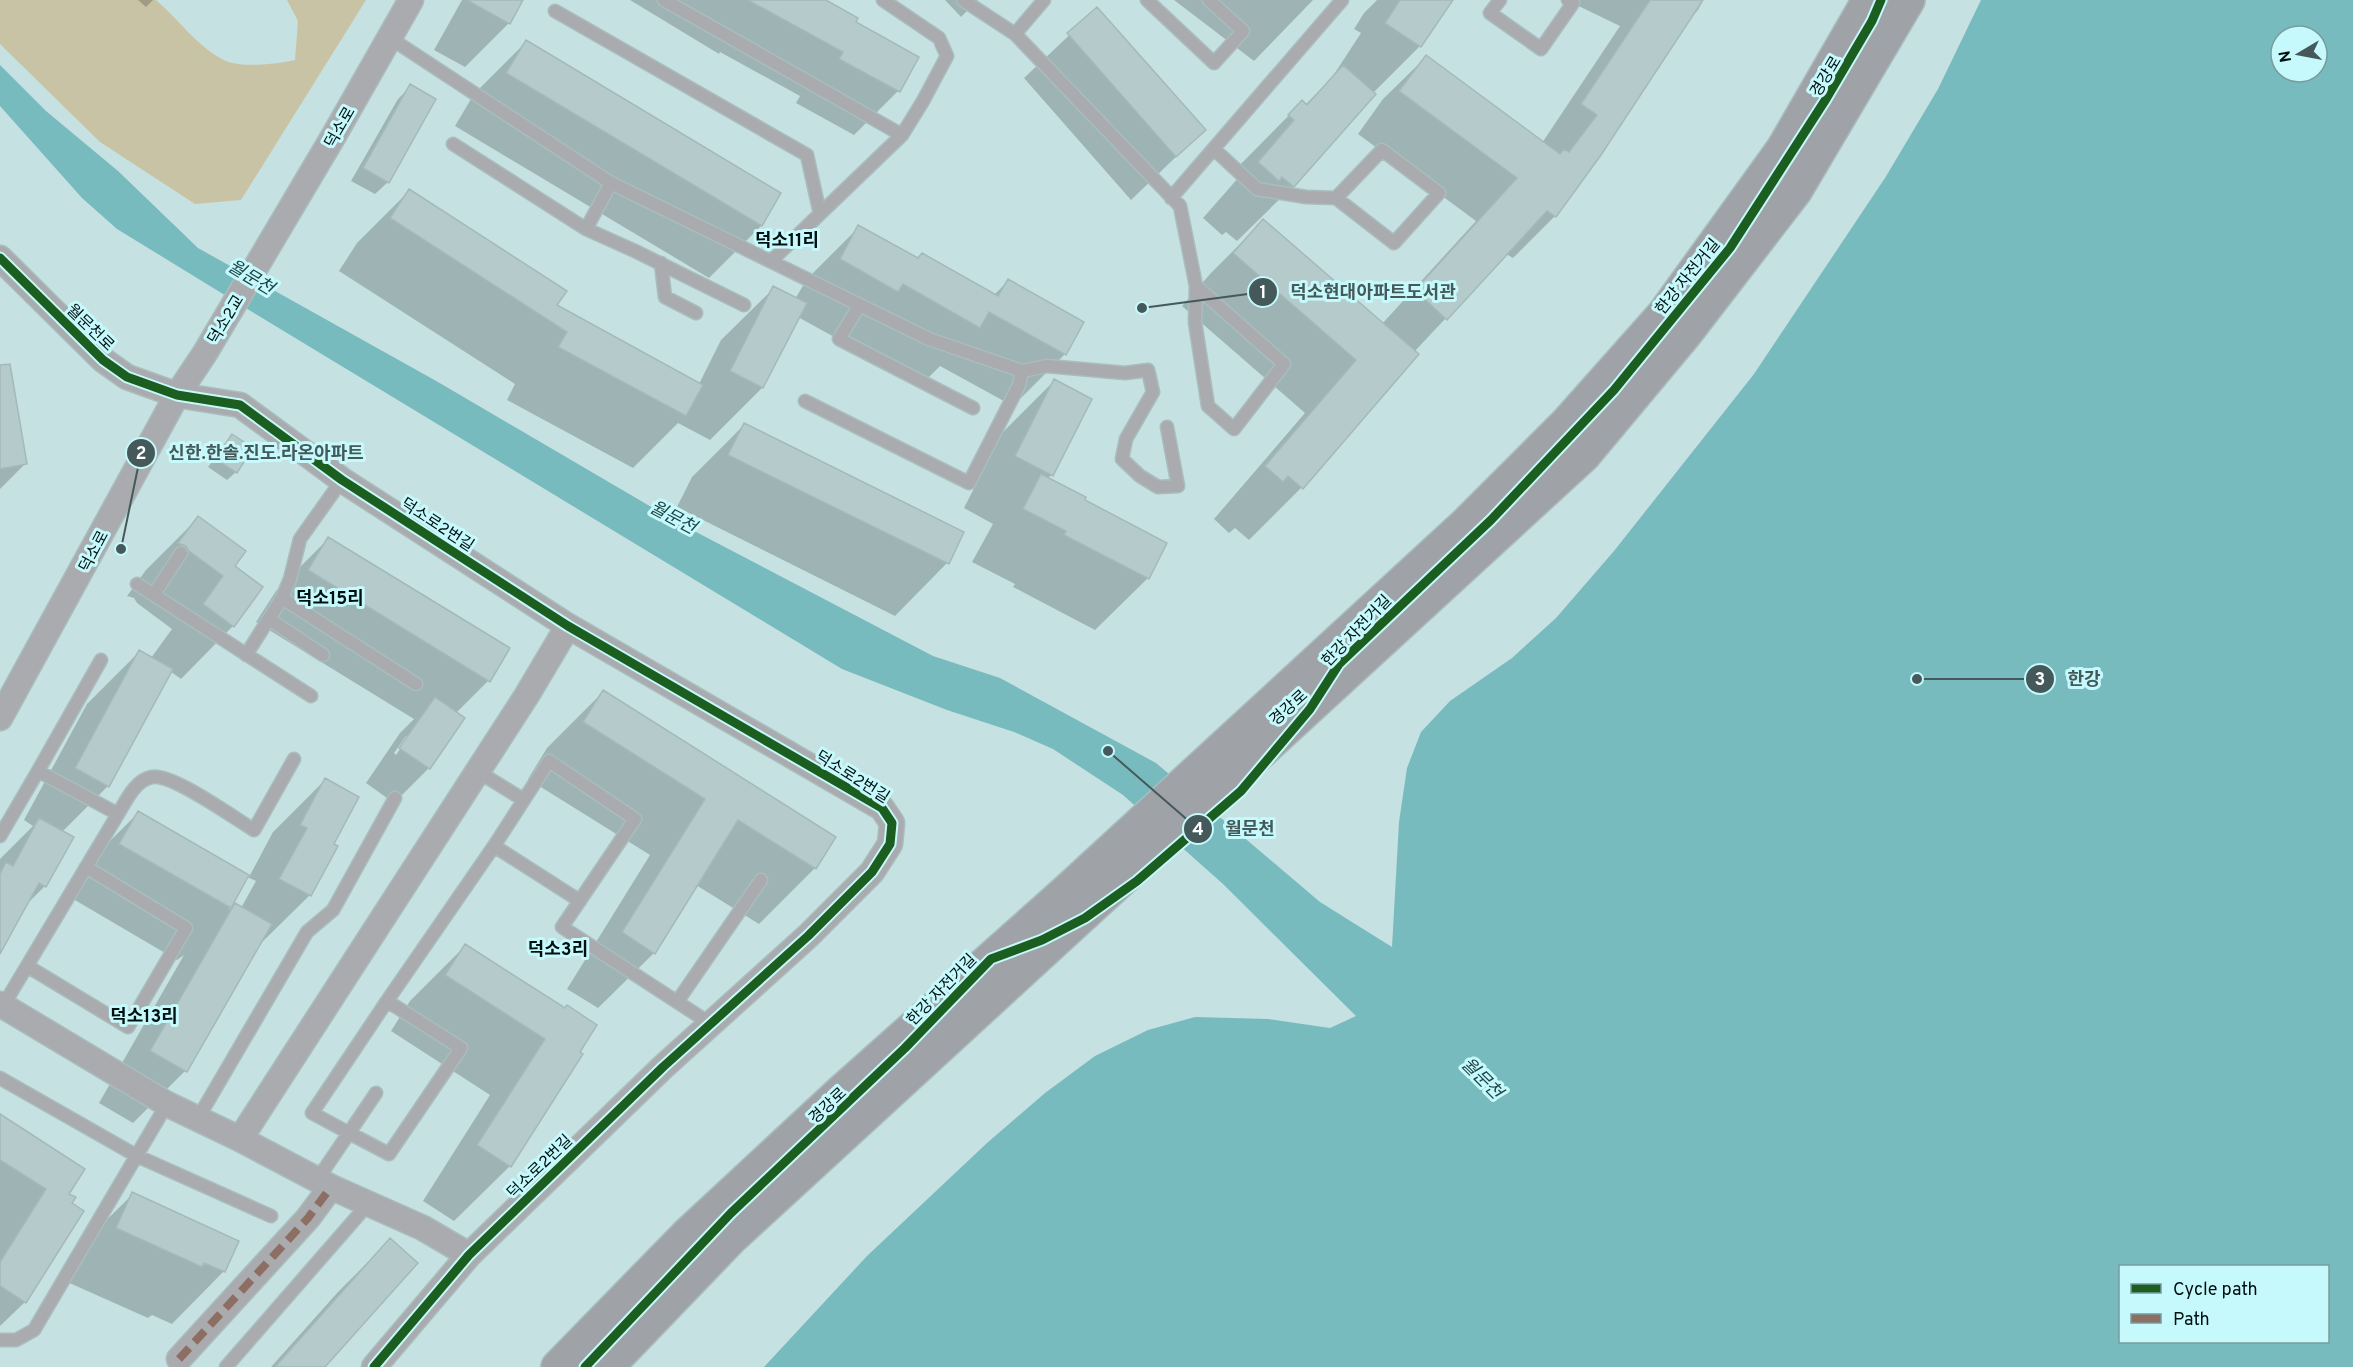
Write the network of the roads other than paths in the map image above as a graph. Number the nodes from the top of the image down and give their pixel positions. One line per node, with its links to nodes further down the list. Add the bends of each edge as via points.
1 (411, 0): 15 (street, 덕소로)
2 (664, 0): 16 (lane)
3 (883, 0): 16 (lane, via 939,38 946,56)
4 (963, 0): 14 (lane)
5 (1044, 0): 14 (lane)
6 (1147, 0): 7 (lane, via 1214,63 1243,31)
7 (1209, 0)
8 (1342, 0): 18 (lane)
9 (1500, 0): 10 (lane, via 1490,13 1541,50 1573,3)
10 (1568, 0)
11 (1869, 0): 82 (main road, 경강로, via 1783,148 1664,314 1567,423 1440,548 687,1235)
12 (1908, 0): 83 (main road, 경강로, via 1795,191 1685,334 1584,455 730,1238)
13 (555, 11): 22 (lane, via 807,155)
14 (1015, 34): 20 (lane)
15 (390, 38): 19 (lane); 24 (street, 덕소로)
16 (902, 135): 22 (lane)
17 (453, 144): 23 (lane)
18 (1214, 149): 20 (lane); 21 (lane, via 1257,189)
19 (611, 183): 23 (lane); 26 (lane)
20 (1171, 198): 28 (lane, via 1180,206)
21 (1336, 198): 21 (lane, via 1394,243 1439,193 1383,150)
22 (820, 214): 26 (lane)
23 (586, 229): 27 (lane)
24 (264, 253): 32 (street, 덕소2교)
25 (0, 258): 34 (street, 월문천로, via 103,360 127,377)
26 (771, 261): 30 (lane)
27 (661, 263): 29 (lane); 31 (lane, via 665,297)
28 (1196, 286): 28 (lane, via 1195,322 1208,406 1234,429 1284,364)
29 (744, 305)
30 (859, 306): 33 (lane, via 929,339); 36 (lane, via 839,339)
31 (696, 313)
32 (205, 353): 34 (street, 덕소로)
33 (1022, 371): 35 (lane, via 1020,385 969,483); 37 (lane, via 1047,366 1125,373 1148,370 1153,392 1126,439 1122,459 1158,487 1178,486)
34 (177, 395): 38 (street, 덕소로2번길, via 240,405); 50 (street, 덕소로)
35 (806, 401)
36 (973, 408)
37 (1167, 427)
38 (342, 480): 42 (lane, via 300,539); 44 (street, 덕소로2번길)
39 (182, 553): 41 (lane)
40 (137, 584): 41 (lane)
41 (154, 594): 45 (lane)
42 (282, 598): 43 (lane); 48 (lane)
43 (269, 619): 45 (lane); 46 (lane)
44 (568, 626): 53 (street); 66 (street, 덕소로2번길, via 882,808 892,823 890,844 872,872)
45 (246, 655): 49 (lane)
46 (323, 655)
47 (101, 660): 52 (lane)
48 (416, 684)
49 (311, 696)
50 (1, 712)
51 (294, 759): 56 (lane, via 254,830 172,780 152,777 135,787)
52 (38, 771): 56 (lane); 57 (lane)
53 (477, 771): 55 (lane); 72 (street)
54 (395, 798): 70 (lane, via 333,910 307,932)
55 (524, 800): 58 (lane); 61 (lane, via 549,761 635,819)
56 (118, 814): 59 (lane)
57 (0, 836)
58 (494, 846): 61 (lane); 63 (lane)
59 (86, 867): 62 (lane); 62 (lane, via 186,928 128,1027)
60 (761, 880): 64 (lane)
61 (580, 901): 64 (lane, via 562,927)
62 (27, 966): 65 (lane)
63 (387, 1001): 71 (lane, via 312,1113); 71 (lane, via 461,1048 389,1154)
64 (677, 1002): 66 (lane)
65 (2, 1005): 69 (street)
66 (711, 1024): 77 (street, 덕소로2번길)
67 (0, 1078): 73 (lane)
68 (376, 1093): 71 (lane)
69 (167, 1104): 70 (street); 73 (lane)
70 (197, 1120): 72 (street)
71 (349, 1133): 74 (lane)
72 (240, 1139): 74 (street)
73 (137, 1156): 76 (lane); 78 (lane, via 34,1330 16,1340)
74 (324, 1184): 75 (street); 79 (street, via 308,1218)
75 (369, 1203): 77 (street); 80 (lane)
76 (271, 1215)
77 (469, 1254): 81 (street, 덕소로2번길)
78 (0, 1340)
79 (179, 1359)
80 (226, 1367)
81 (374, 1367)
82 (558, 1367)
83 (607, 1367)

